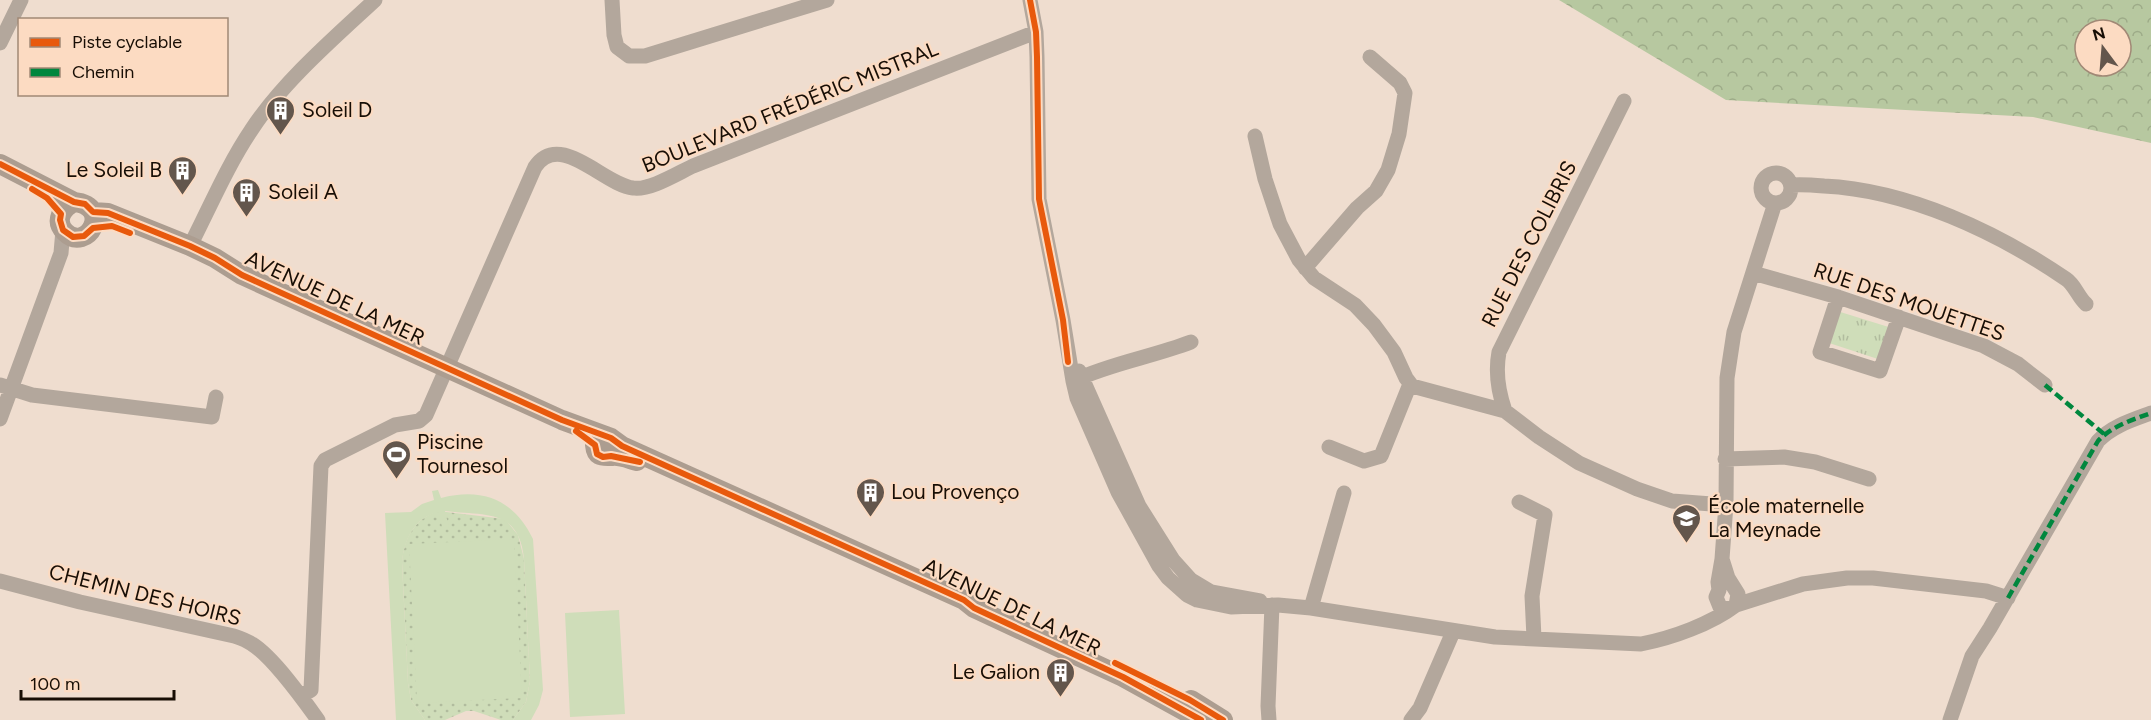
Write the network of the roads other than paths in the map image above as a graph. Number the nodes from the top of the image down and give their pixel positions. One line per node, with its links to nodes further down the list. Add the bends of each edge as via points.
1 (21, 0): 7 (street)
2 (375, 0): 16 (street, via 273,100 219,183)
3 (612, 0): 4 (street, via 617,47 629,56 645,56)
4 (828, 0)
5 (1030, 0): 6 (street)
6 (1036, 32): 24 (street, BOULEVARD FRÉDÉRIC MISTRAL, via 642,188 626,187 566,156 541,157); 25 (street, via 1038,189)
7 (0, 43)
8 (1370, 57): 17 (street, via 1400,83 1405,93 1388,170 1376,191)
9 (1624, 101): 30 (street, RUE DES COLIBRIS, via 1499,352 1497,380)
10 (1255, 136): 17 (street, via 1280,224)
11 (0, 164): 15 (main road, AVENUE DE LA MER)
12 (0, 171): 15 (main road, AVENUE DE LA MER)
13 (1791, 185): 14 (street, via 1788,198); 14 (street, via 1782,174 1767,176 1761,184 1762,193); 21 (street, via 1851,187 1936,211 1981,230 2066,279)
14 (1775, 203): 18 (street)
15 (77, 221): 16 (main road, AVENUE DE LA MER, via 108,213); 19 (main road, AVENUE DE LA MER, via 112,226 208,267); 28 (street)
16 (190, 246): 19 (main road, AVENUE DE LA MER)
17 (1305, 268): 26 (street, via 1374,325 1394,352)
18 (1753, 273): 20 (street, RUE DES MOUETTES); 36 (street, via 1734,332 1726,378)
19 (242, 275): 24 (main road, AVENUE DE LA MER)
20 (1838, 297): 22 (street, RUE DES MOUETTES); 22 (street, via 1820,352 1880,371)
21 (2086, 304)
22 (1899, 316): 27 (street, RUE DES MOUETTES, via 2001,354)
23 (1191, 342): 25 (street)
24 (447, 368): 44 (main road, AVENUE DE LA MER, via 607,445 658,461); 49 (street, via 426,415 419,421 395,425 325,460 321,466 311,690)
25 (1077, 379): 45 (street, via 1077,398 1118,492 1168,578 1187,595 1211,604)
26 (1410, 384): 30 (street); 35 (street, via 1381,456 1364,461)
27 (2044, 386)
28 (6, 387): 29 (street, via 32,395 212,417); 32 (street)
29 (216, 397)
30 (1505, 411): 40 (street, via 1561,452 1617,481 1672,501)
31 (2151, 412): 33 (street)
32 (0, 419)
33 (2130, 420): 34 (street); 43 (street, via 2098,441)
34 (2151, 426)
35 (1329, 447)
36 (1725, 459): 37 (street, via 1784,457); 40 (street)
37 (1869, 479)
38 (1344, 493): 46 (street)
39 (1519, 502): 48 (street, via 1545,515 1532,596)
40 (1725, 506): 42 (street, via 1718,582)
41 (0, 581): 49 (street, CHEMIN DES HOIRS, via 234,636 252,644)
42 (1729, 597): 43 (street, via 1756,600 1803,584 1873,578 1986,591); 48 (street, via 1699,625 1663,640 1641,644)
43 (2008, 598): 56 (street, via 1972,656)
44 (964, 600): 52 (main road, AVENUE DE LA MER, via 1123,677); 53 (main road, AVENUE DE LA MER, via 979,602 1137,673)
45 (1272, 605): 46 (street); 50 (street)
46 (1311, 608): 47 (street)
47 (1453, 632): 48 (street); 55 (street)
48 (1534, 638)
49 (301, 696): 51 (street, CHEMIN DES HOIRS)
50 (1268, 713): 54 (street)
51 (318, 720)
52 (1201, 720)
53 (1223, 720)
54 (1260, 720)
55 (1411, 720)
56 (1950, 720)

